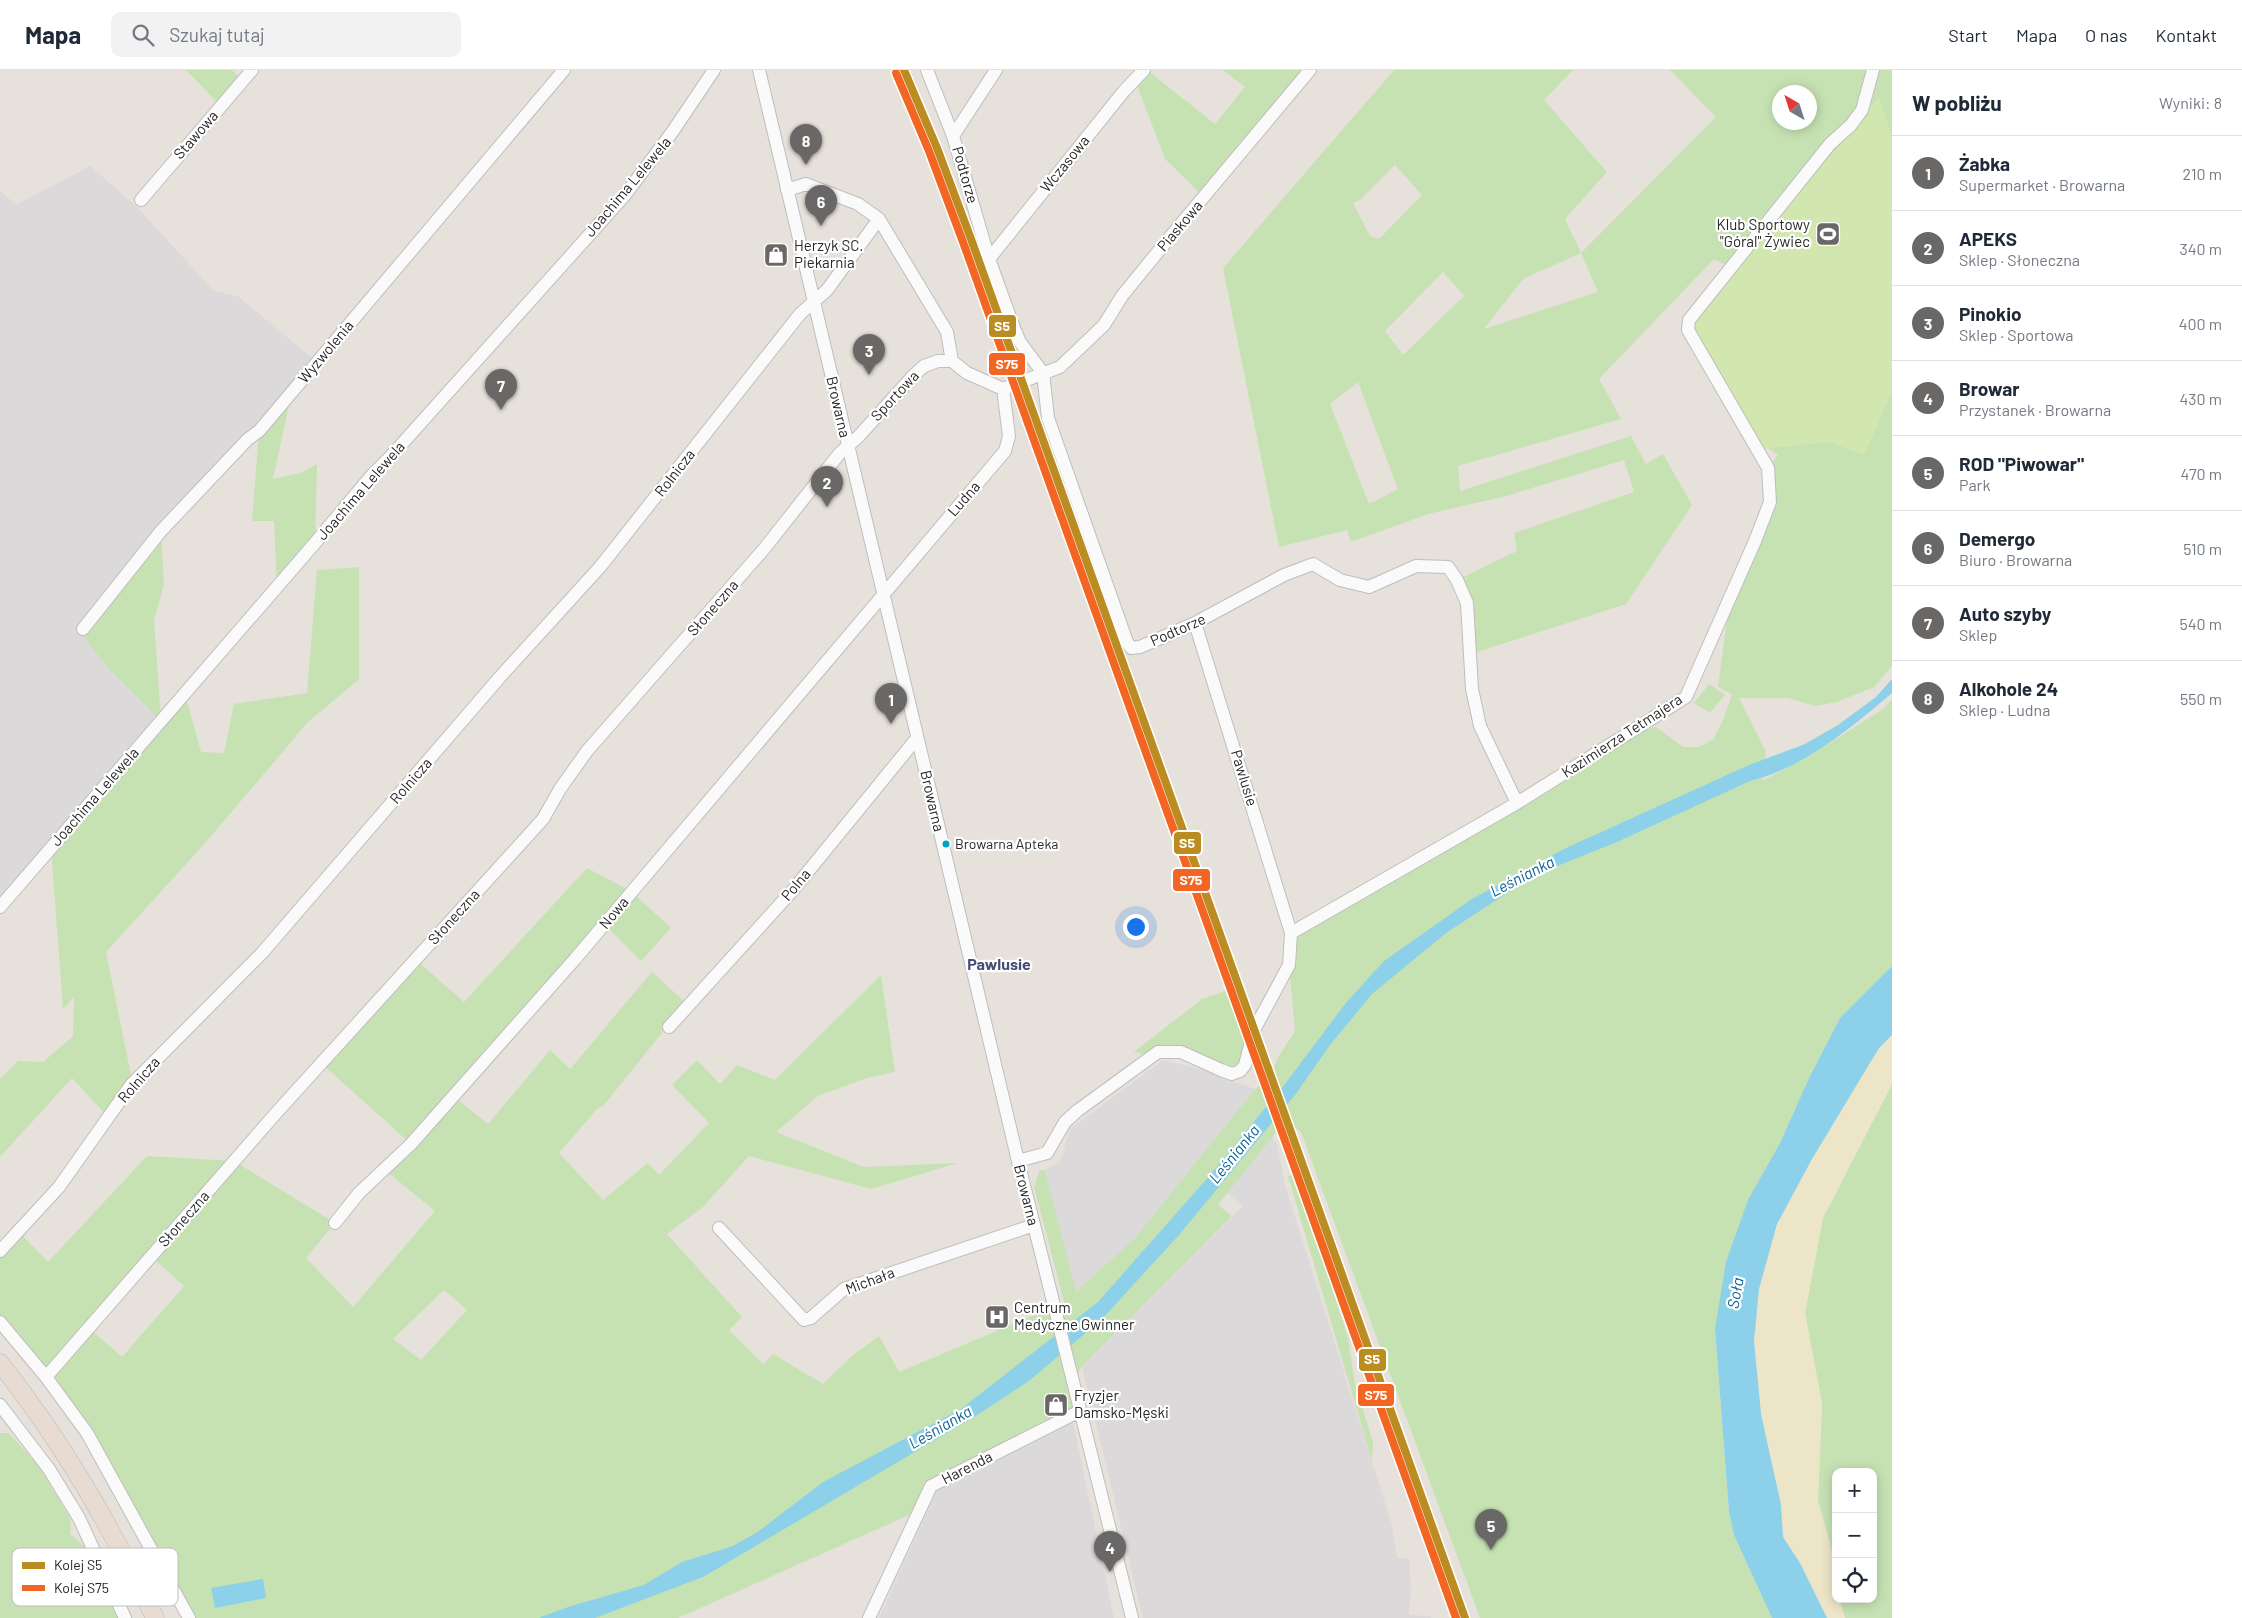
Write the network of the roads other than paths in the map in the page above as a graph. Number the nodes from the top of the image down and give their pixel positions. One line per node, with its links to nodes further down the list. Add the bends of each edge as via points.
1 (252, 70): 12 (street, Stawowa)
2 (564, 70): 22 (street, Wyzwolenia, via 259,431 161,531)
3 (714, 70): 25 (street, Joachima Lelewela, via 674,131 625,195 372,475)
4 (759, 70): 11 (street, Browarna)
5 (927, 70): 10 (street, Podtorze)
6 (996, 70): 10 (street)
7 (1144, 70): 14 (street, Wczasowa)
8 (1310, 70): 17 (street, Piaskowa, via 1164,244 1122,296 1104,325 1060,367)
9 (1873, 70): 24 (street, Kazimierza Tetmajera, via 1862,110 1830,144 1690,320 1688,330 1768,468 1770,502 1686,697)
10 (953, 136): 14 (street, Podtorze)
11 (787, 190): 13 (street, via 806,184 858,204); 15 (street, Browarna)
12 (141, 200)
13 (879, 220): 15 (street, via 827,290); 16 (street, via 947,332)
14 (989, 259): 17 (street, Podtorze, via 1020,342)
15 (814, 302): 19 (street, Browarna); 32 (street, Rolnicza, via 794,321 600,567 500,677 262,953 131,1084 59,1187)
16 (952, 361): 18 (street, via 967,373); 19 (street, Sportowa, via 924,366)
17 (1043, 373): 18 (street); 21 (street, Podtorze, via 1048,418 1127,642 1131,648 1140,647)
18 (1003, 389): 20 (street, Ludna, via 1009,436 1005,451)
19 (848, 447): 20 (street, Browarna); 35 (street, Słoneczna, via 764,549 586,751 543,819 277,1112)
20 (882, 594): 23 (street, Browarna); 29 (street, Nowa, via 575,960 411,1144 359,1193)
21 (1196, 624): 24 (street, Podtorze, via 1284,575 1313,564 1340,580 1369,586 1416,566 1448,567 1467,603 1472,690 1480,726); 26 (street, Pawlusie)
22 (83, 629)
23 (917, 738): 27 (street, Polna, via 792,890); 28 (street, Browarna)
24 (1517, 804): 26 (street, Kazimierza Tetmajera)
25 (0, 907)
26 (1291, 933): 28 (street, via 1290,965 1254,1030 1245,1065 1240,1071 1232,1074 1181,1052 1158,1052 1077,1111 1066,1122 1047,1153)
27 (669, 1027)
28 (1018, 1161): 30 (street, Browarna)
29 (335, 1223)
30 (1034, 1225): 31 (street, Michała, via 844,1289 811,1318 804,1320); 37 (street, Browarna)
31 (719, 1228)
32 (0, 1251)
33 (0, 1322): 35 (street)
34 (0, 1363): 39 (highway, via 36,1409 83,1481)
35 (46, 1377): 40 (street, via 87,1433)
36 (0, 1405): 38 (street, via 49,1469)
37 (1080, 1411): 47 (street, Harenda, via 931,1486); 48 (street, Browarna)
38 (93, 1548)
39 (119, 1548)
40 (150, 1548)
41 (178, 1598): 46 (street)
42 (119, 1606): 44 (street)
43 (149, 1606): 45 (highway)
44 (125, 1618)
45 (155, 1618)
46 (189, 1618)
47 (869, 1618)
48 (1132, 1618)

